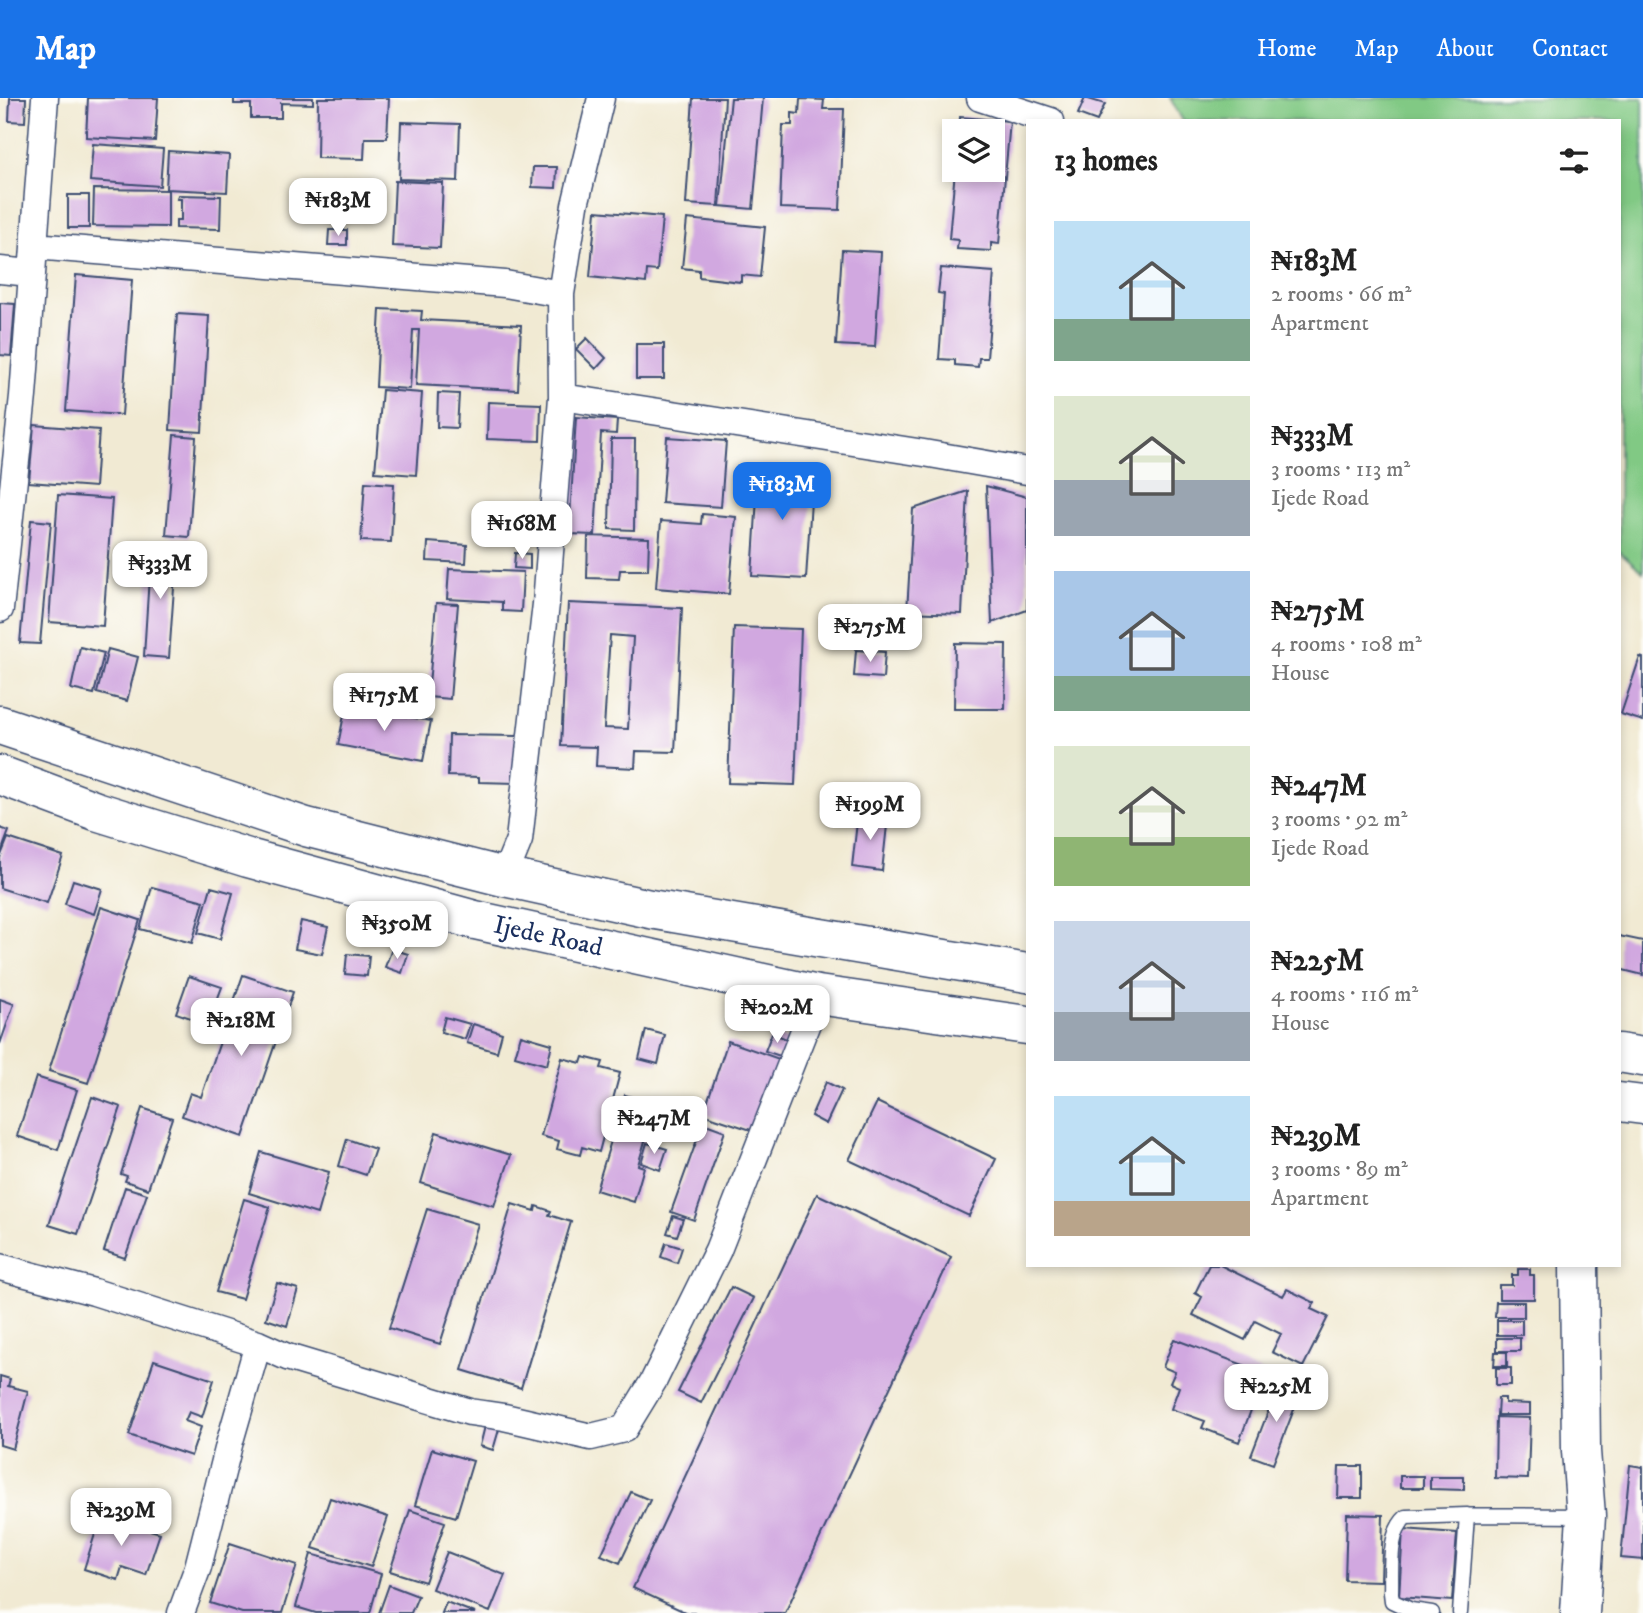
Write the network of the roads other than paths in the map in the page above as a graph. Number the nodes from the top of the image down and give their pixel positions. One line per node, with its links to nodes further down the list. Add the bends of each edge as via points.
1 (45, 98): 5 (street)
2 (601, 98): 8 (street, via 575,205)
3 (980, 98): 4 (street)
4 (1045, 119)
5 (34, 246): 7 (street); 8 (street, via 505,284)
6 (0, 270): 7 (street)
7 (31, 273): 11 (street)
8 (561, 294): 9 (street)
9 (562, 397): 10 (street); 14 (street, via 546,604 521,827)
10 (1026, 471)
11 (0, 609)
12 (0, 725): 14 (main road, Ijede Road, via 306,827)
13 (0, 775): 16 (main road, Ijede Road, via 96,811 236,854 475,920)
14 (504, 877): 15 (main road, Ijede Road, via 650,909)
15 (1026, 973)
16 (818, 995): 17 (main road, Ijede Road); 24 (street, via 718,1250 654,1380 624,1429 591,1437 470,1412 287,1357)
17 (1026, 1025)
18 (1621, 1053): 19 (main road)
19 (1643, 1057)
20 (1621, 1101): 21 (main road)
21 (1643, 1105)
22 (0, 1267): 24 (street)
23 (1579, 1267): 26 (main road)
24 (258, 1344): 27 (street, via 198,1567)
25 (1467, 1515): 26 (lane); 28 (lane, via 1406,1517 1395,1534 1392,1601); 29 (lane)
26 (1586, 1516): 30 (main road)
27 (181, 1613)
28 (1432, 1613)
29 (1460, 1613)
30 (1580, 1613)

